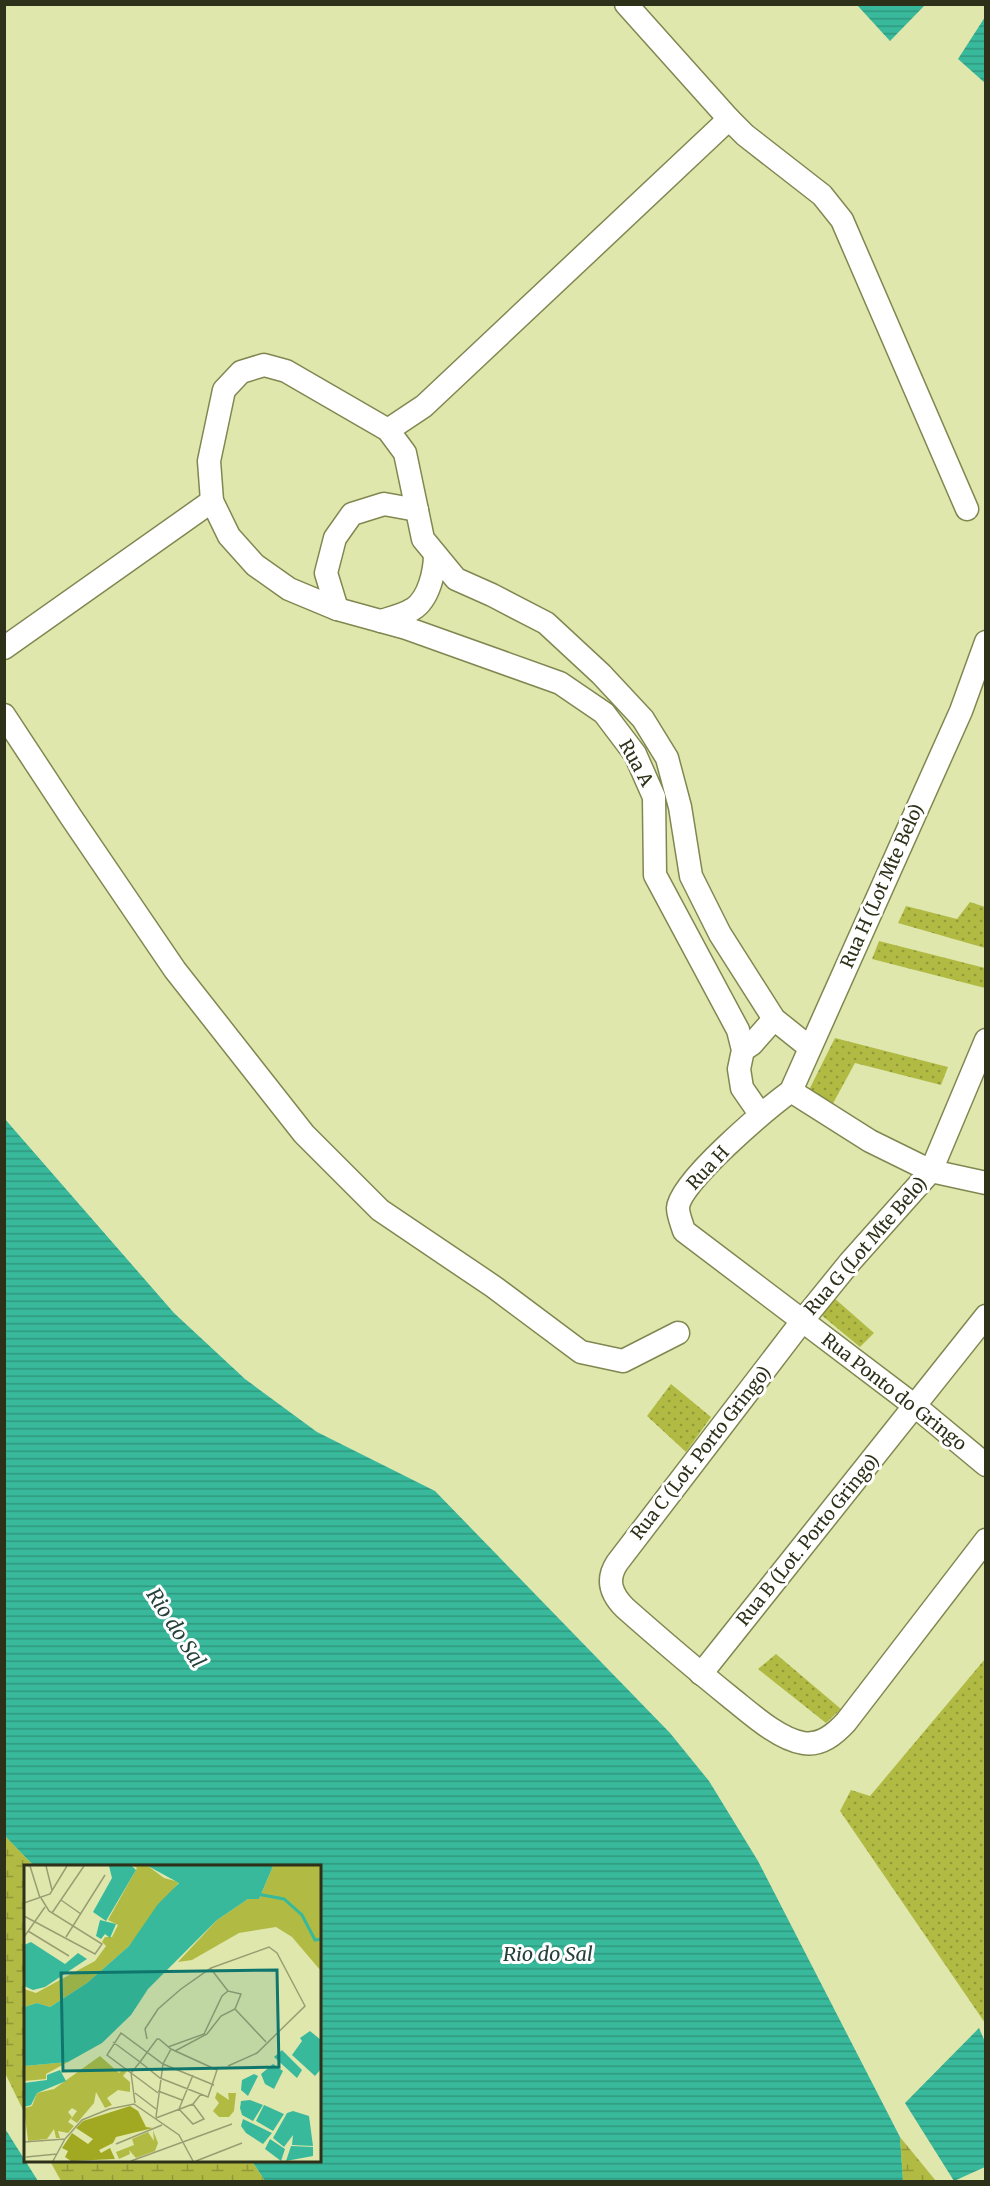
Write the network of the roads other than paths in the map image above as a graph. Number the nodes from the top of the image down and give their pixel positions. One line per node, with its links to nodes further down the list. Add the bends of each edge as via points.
1 (626, 4): 2 (street)
2 (729, 119): 3 (street, via 424,406); 5 (street, via 822,195 842,220)
3 (388, 430): 4 (street, via 286,371 264,365 241,372 224,390 218,416 209,461); 6 (street, Rua A, via 405,453)
4 (212, 501): 10 (street, Rua A, via 229,536 255,565 290,590); 15 (street)
5 (967, 509)
6 (417, 510): 7 (street, Rua A, via 423,540); 10 (street, via 384,504 352,514 335,538 326,573)
7 (435, 554): 8 (street, Rua A); 9 (street)
8 (456, 579): 9 (street); 17 (street, Rua A, via 546,623 643,719 667,758 691,876 720,934)
9 (429, 588): 11 (street)
10 (337, 609): 12 (street, Rua A)
11 (414, 609): 12 (street); 13 (street)
12 (381, 621): 13 (street, Rua A)
13 (437, 640): 20 (street, Rua A, via 560,683 604,714 635,754 654,797 655,875 738,1029)
14 (985, 644): 19 (street, Rua H (Lot Mte Belo), via 961,711)
15 (4, 648)
16 (4, 715): 28 (street, via 175,970 304,1134 380,1210 494,1287 580,1352 623,1361)
17 (774, 1019): 19 (street, Rua A); 20 (street)
18 (986, 1040): 23 (street, Rua G (Lot Mte Belo))
19 (809, 1047): 21 (street, Rua H (Lot Mte Belo))
20 (743, 1050): 22 (street, Rua A, via 739,1069 742,1088)
21 (790, 1091): 22 (street, Rua H (Lot Mte Belo)); 23 (street, via 870,1141)
22 (760, 1114): 25 (street, Rua H, via 688,1185 678,1207)
23 (931, 1171): 24 (street); 27 (street, Rua G (Lot Mte Belo))
24 (986, 1183)
25 (684, 1231): 27 (street, Rua Ponto do Gringo)
26 (986, 1316): 29 (street, Rua B (Lot. Porto Gringo))
27 (803, 1320): 29 (street, Rua Ponto do Gringo); 32 (street, Rua C (Lot. Porto Gringo), via 611,1576 612,1590 625,1608)
28 (678, 1333)
29 (915, 1406): 30 (street, Rua Ponto do Gringo); 32 (street, Rua B (Lot. Porto Gringo))
30 (986, 1465)
31 (986, 1540): 32 (street, via 835,1734 813,1743 795,1741 751,1714)
32 (701, 1674)

